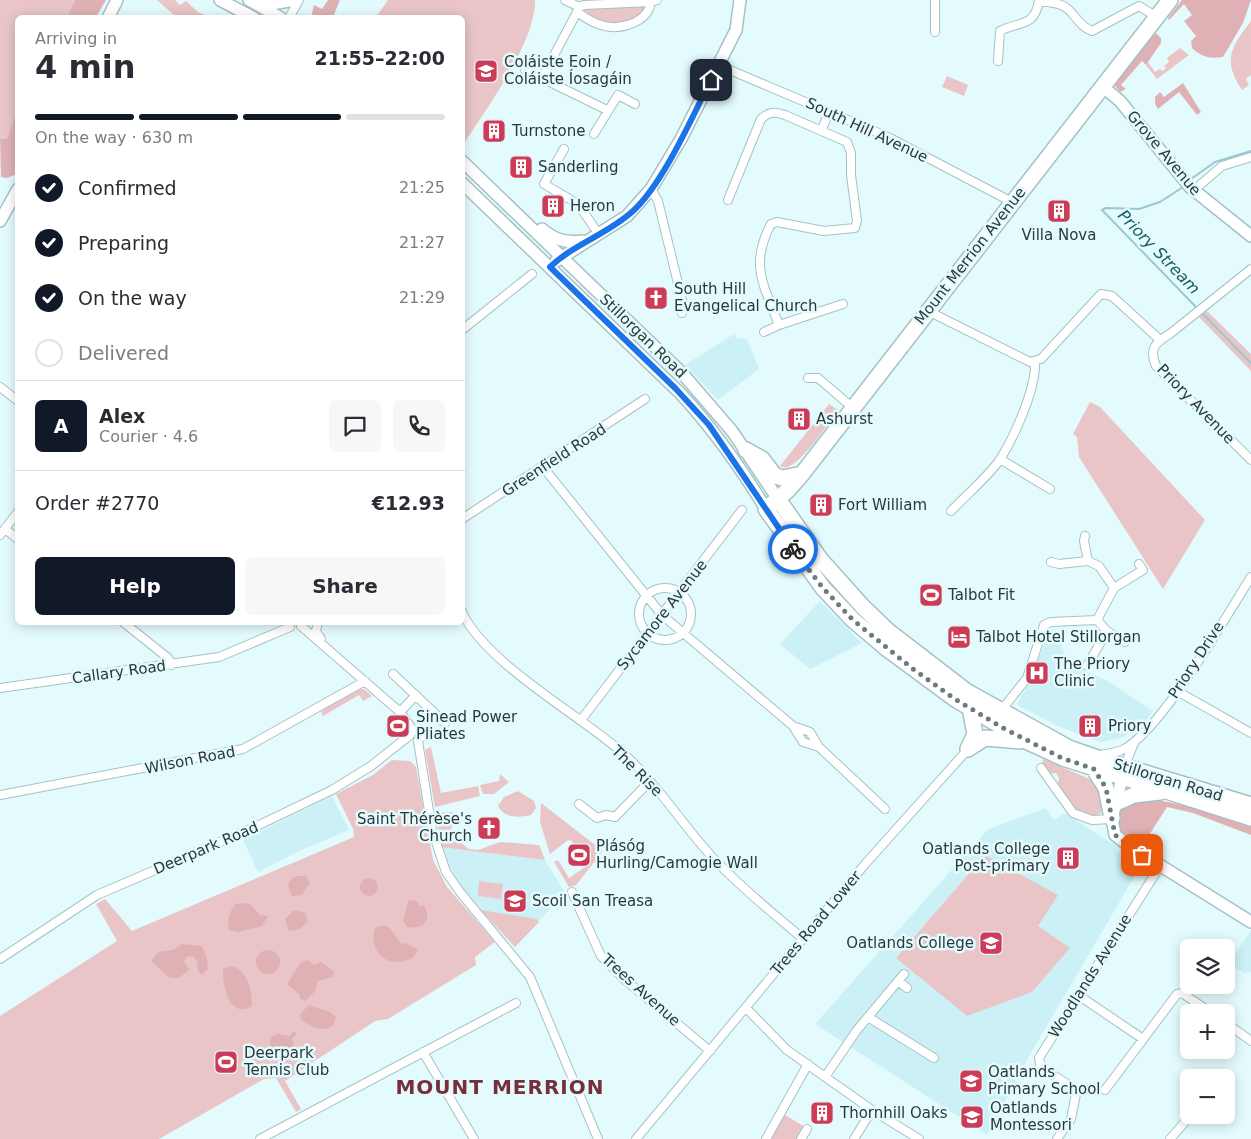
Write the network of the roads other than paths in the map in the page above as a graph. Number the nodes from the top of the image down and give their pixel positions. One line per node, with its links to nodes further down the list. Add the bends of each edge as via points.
1 (117, 0): 16 (main road)
2 (220, 0): 17 (main road)
3 (249, 0): 14 (main road)
4 (295, 0): 14 (main road)
5 (299, 0): 19 (street)
6 (565, 0): 15 (street)
7 (740, 0): 23 (main road, via 736,30)
8 (935, 0): 21 (street)
9 (1170, 0): 20 (highway, Mount Merrion Avenue)
10 (654, 1): 12 (street); 15 (street, via 641,18 625,26 600,25)
11 (1039, 1): 13 (street); 22 (street, via 1035,14 1029,20 1000,31)
12 (614, 2): 15 (street, via 584,5)
13 (1056, 2): 20 (street, via 1068,9 1085,28 1092,30 1139,6)
14 (260, 6): 18 (main road)
15 (578, 10): 25 (street)
16 (110, 15)
17 (248, 15)
18 (276, 15)
19 (291, 15)
20 (1157, 17): 26 (highway, Mount Merrion Avenue)
21 (935, 32)
22 (998, 61)
23 (718, 65): 29 (street, South Hill Avenue); 36 (main road)
24 (525, 70): 25 (street)
25 (542, 78): 28 (street)
26 (1102, 86): 37 (main road, Grove Avenue, via 1120,101); 40 (highway, Mount Merrion Avenue)
27 (635, 104): 28 (street, via 618,95)
28 (607, 110): 31 (street)
29 (829, 112): 30 (street); 40 (street, South Hill Avenue, via 888,137)
30 (822, 129): 39 (street, via 777,112 768,113 761,119); 58 (street, via 844,139 849,146 857,221 855,228 824,231 777,222 771,224 758,260 758,270)
31 (594, 134)
32 (564, 149): 44 (street, via 544,186 578,204)
33 (1251, 157): 37 (street, via 1222,166)
34 (465, 163): 41 (main road, Stillorgan Road)
35 (465, 186): 47 (main road, Stillorgan Road)
36 (651, 189): 44 (main road, via 633,211); 56 (street, via 658,201 684,304)
37 (1194, 190): 45 (main road, Grove Avenue)
38 (15, 194): 42 (main road)
39 (728, 200)
40 (1012, 202): 55 (highway, Mount Merrion Avenue)
41 (516, 213): 43 (main road, Stillorgan Road); 46 (main road, via 527,215 560,241)
42 (0, 221)
43 (535, 231): 47 (main road, via 535,240); 48 (main road, Stillorgan Road)
44 (598, 233): 46 (main road)
45 (1251, 236)
46 (587, 241): 48 (main road); 51 (main road, via 576,255)
47 (524, 242): 49 (main road, Stillorgan Road)
48 (561, 256): 49 (main road); 51 (main road, Stillorgan Road)
49 (550, 267): 73 (main road, Stillorgan Road, via 682,394 709,425)
50 (1251, 269): 61 (street)
51 (575, 270): 68 (main road, Stillorgan Road, via 682,373)
52 (532, 274): 59 (street)
53 (843, 304): 54 (street)
54 (834, 308): 57 (street); 58 (street)
55 (928, 311): 62 (street); 67 (highway, Mount Merrion Avenue)
56 (682, 313)
57 (839, 316)
58 (779, 325): 60 (street)
59 (465, 328)
60 (764, 332)
61 (1159, 339): 62 (street, via 1112,296 1101,294); 70 (street, Priory Avenue, via 1153,352 1156,366)
62 (1035, 362): 69 (street, via 1036,375 1026,405)
63 (808, 378): 67 (street, via 818,378)
64 (0, 388): 65 (street)
65 (15, 397)
66 (645, 399): 71 (street, Greenfield Road)
67 (853, 408): 72 (highway, Mount Merrion Avenue)
68 (746, 450): 72 (highway, via 762,459 775,476 783,478); 73 (main road, via 757,471 757,482); 75 (main road, Stillorgan Road)
69 (1000, 459): 74 (street); 77 (street)
70 (1251, 460)
71 (543, 468): 79 (street, Greenfield Road); 89 (street)
72 (802, 474): 75 (highway, Mount Merrion Avenue)
73 (750, 484): 75 (main road, Stillorgan Road)
74 (1050, 489)
75 (772, 504): 110 (highway, Stillorgan Road, via 823,588 853,620 913,669); 112 (highway, Stillorgan Road, via 882,625)
76 (742, 510): 88 (street, Sycamore Avenue)
77 (950, 511)
78 (15, 516): 80 (street)
79 (465, 517)
80 (2, 532): 82 (street)
81 (1085, 536): 83 (street)
82 (15, 538)
83 (1088, 561): 84 (street); 87 (street, via 1099,566)
84 (1050, 562)
85 (1139, 564): 87 (street, via 1143,570)
86 (1251, 577): 108 (street, Priory Drive)
87 (1114, 588): 92 (street)
88 (679, 593): 89 (street, via 666,589 652,591); 90 (street, Sycamore Avenue); 100 (street, via 691,610)
89 (645, 596): 90 (street); 99 (street, via 638,615)
90 (662, 615): 99 (street, Sycamore Avenue); 100 (street)
91 (465, 616): 113 (street, The Rise, via 479,637 500,658)
92 (1097, 620): 98 (street); 112 (street, Trees Road Lower, via 1044,625 1027,678)
93 (127, 625): 103 (street, via 168,658)
94 (289, 625): 95 (street, via 295,629); 103 (street, Callary Road, via 238,650)
95 (301, 625)
96 (303, 625): 101 (street)
97 (317, 625): 101 (street, via 316,631)
98 (1107, 631): 102 (street); 104 (street)
99 (648, 633): 100 (street, via 665,640); 113 (street, Sycamore Avenue)
100 (684, 633): 115 (street)
101 (321, 641): 106 (street)
102 (1125, 642)
103 (172, 665): 107 (street, Callary Road)
104 (1087, 666)
105 (393, 674): 109 (street)
106 (365, 681): 111 (street); 129 (street, Wilson Road, via 242,750)
107 (0, 688)
108 (1177, 691): 117 (street); 118 (street, Priory Drive)
109 (416, 696): 111 (street); 114 (street)
110 (970, 708): 112 (highway, Stillorgan Road); 121 (highway, via 975,734)
111 (400, 712): 116 (street)
112 (996, 716): 119 (highway, Stillorgan Road); 121 (street, Trees Road Lower); 122 (highway, Stillorgan Road, via 1069,748)
113 (581, 720): 126 (street, The Rise, via 623,753)
114 (445, 723)
115 (793, 726): 120 (street, via 810,732); 120 (street, via 803,742)
116 (412, 733): 139 (street, Deerpark Road, via 371,766 332,790 97,895); 162 (street, via 418,730 422,734 418,741 432,830 440,858 460,892 521,964 539,996)
117 (1251, 733)
118 (1136, 739): 122 (street, Priory Drive); 124 (street, Priory Drive)
119 (1026, 741): 121 (highway, via 986,738); 122 (highway, Stillorgan Road, via 1062,758)
120 (819, 747): 132 (street)
121 (968, 749): 138 (street, Trees Road Lower, via 883,843)
122 (1093, 763): 124 (highway, Stillorgan Road); 133 (highway, via 1106,788)
123 (1041, 768): 127 (street)
124 (1124, 772): 128 (highway, Stillorgan Road); 131 (highway, Stillorgan Road); 133 (main road)
125 (1059, 777): 127 (street)
126 (650, 781): 130 (street, via 615,817 597,818); 138 (street, The Rise, via 713,858)
127 (1051, 782): 133 (street, via 1073,813 1092,820)
128 (1164, 791): 133 (highway, via 1134,795); 134 (highway, Stillorgan Road)
129 (0, 795)
130 (579, 804)
131 (1251, 805)
132 (885, 809)
133 (1113, 813): 135 (main road, via 1115,835)
134 (1251, 818)
135 (1160, 866): 137 (main road); 143 (street, Woodlands Avenue)
136 (572, 892): 151 (street, Trees Avenue, via 601,956)
137 (1251, 922)
138 (803, 939): 146 (street, Trees Road Lower)
139 (0, 959)
140 (904, 974): 141 (street)
141 (898, 980): 142 (street); 147 (street)
142 (907, 988)
143 (1078, 995): 149 (street); 168 (street, Woodlands Avenue, via 1039,1058 1041,1068 1071,1087 1076,1094 1071,1119)
144 (516, 1003): 152 (street)
145 (1198, 1004): 149 (street, via 1182,993 1177,994)
146 (746, 1008): 151 (street, Trees Road Lower); 154 (street, via 787,1050)
147 (868, 1017): 153 (street); 155 (street)
148 (1235, 1029): 150 (street)
149 (1143, 1039): 156 (street)
150 (1251, 1041)
151 (710, 1051): 163 (street, Trees Road Lower)
152 (423, 1052): 160 (street); 161 (street)
153 (934, 1058)
154 (808, 1064): 155 (street); 164 (street)
155 (826, 1077): 157 (street)
156 (1105, 1090)
157 (872, 1110): 166 (street); 167 (street)
158 (1183, 1124): 169 (street)
159 (807, 1129): 165 (street)
160 (260, 1139)
161 (474, 1139)
162 (598, 1139)
163 (636, 1139)
164 (766, 1139)
165 (801, 1139)
166 (854, 1139)
167 (919, 1139)
168 (1057, 1139)
169 (1170, 1139)

